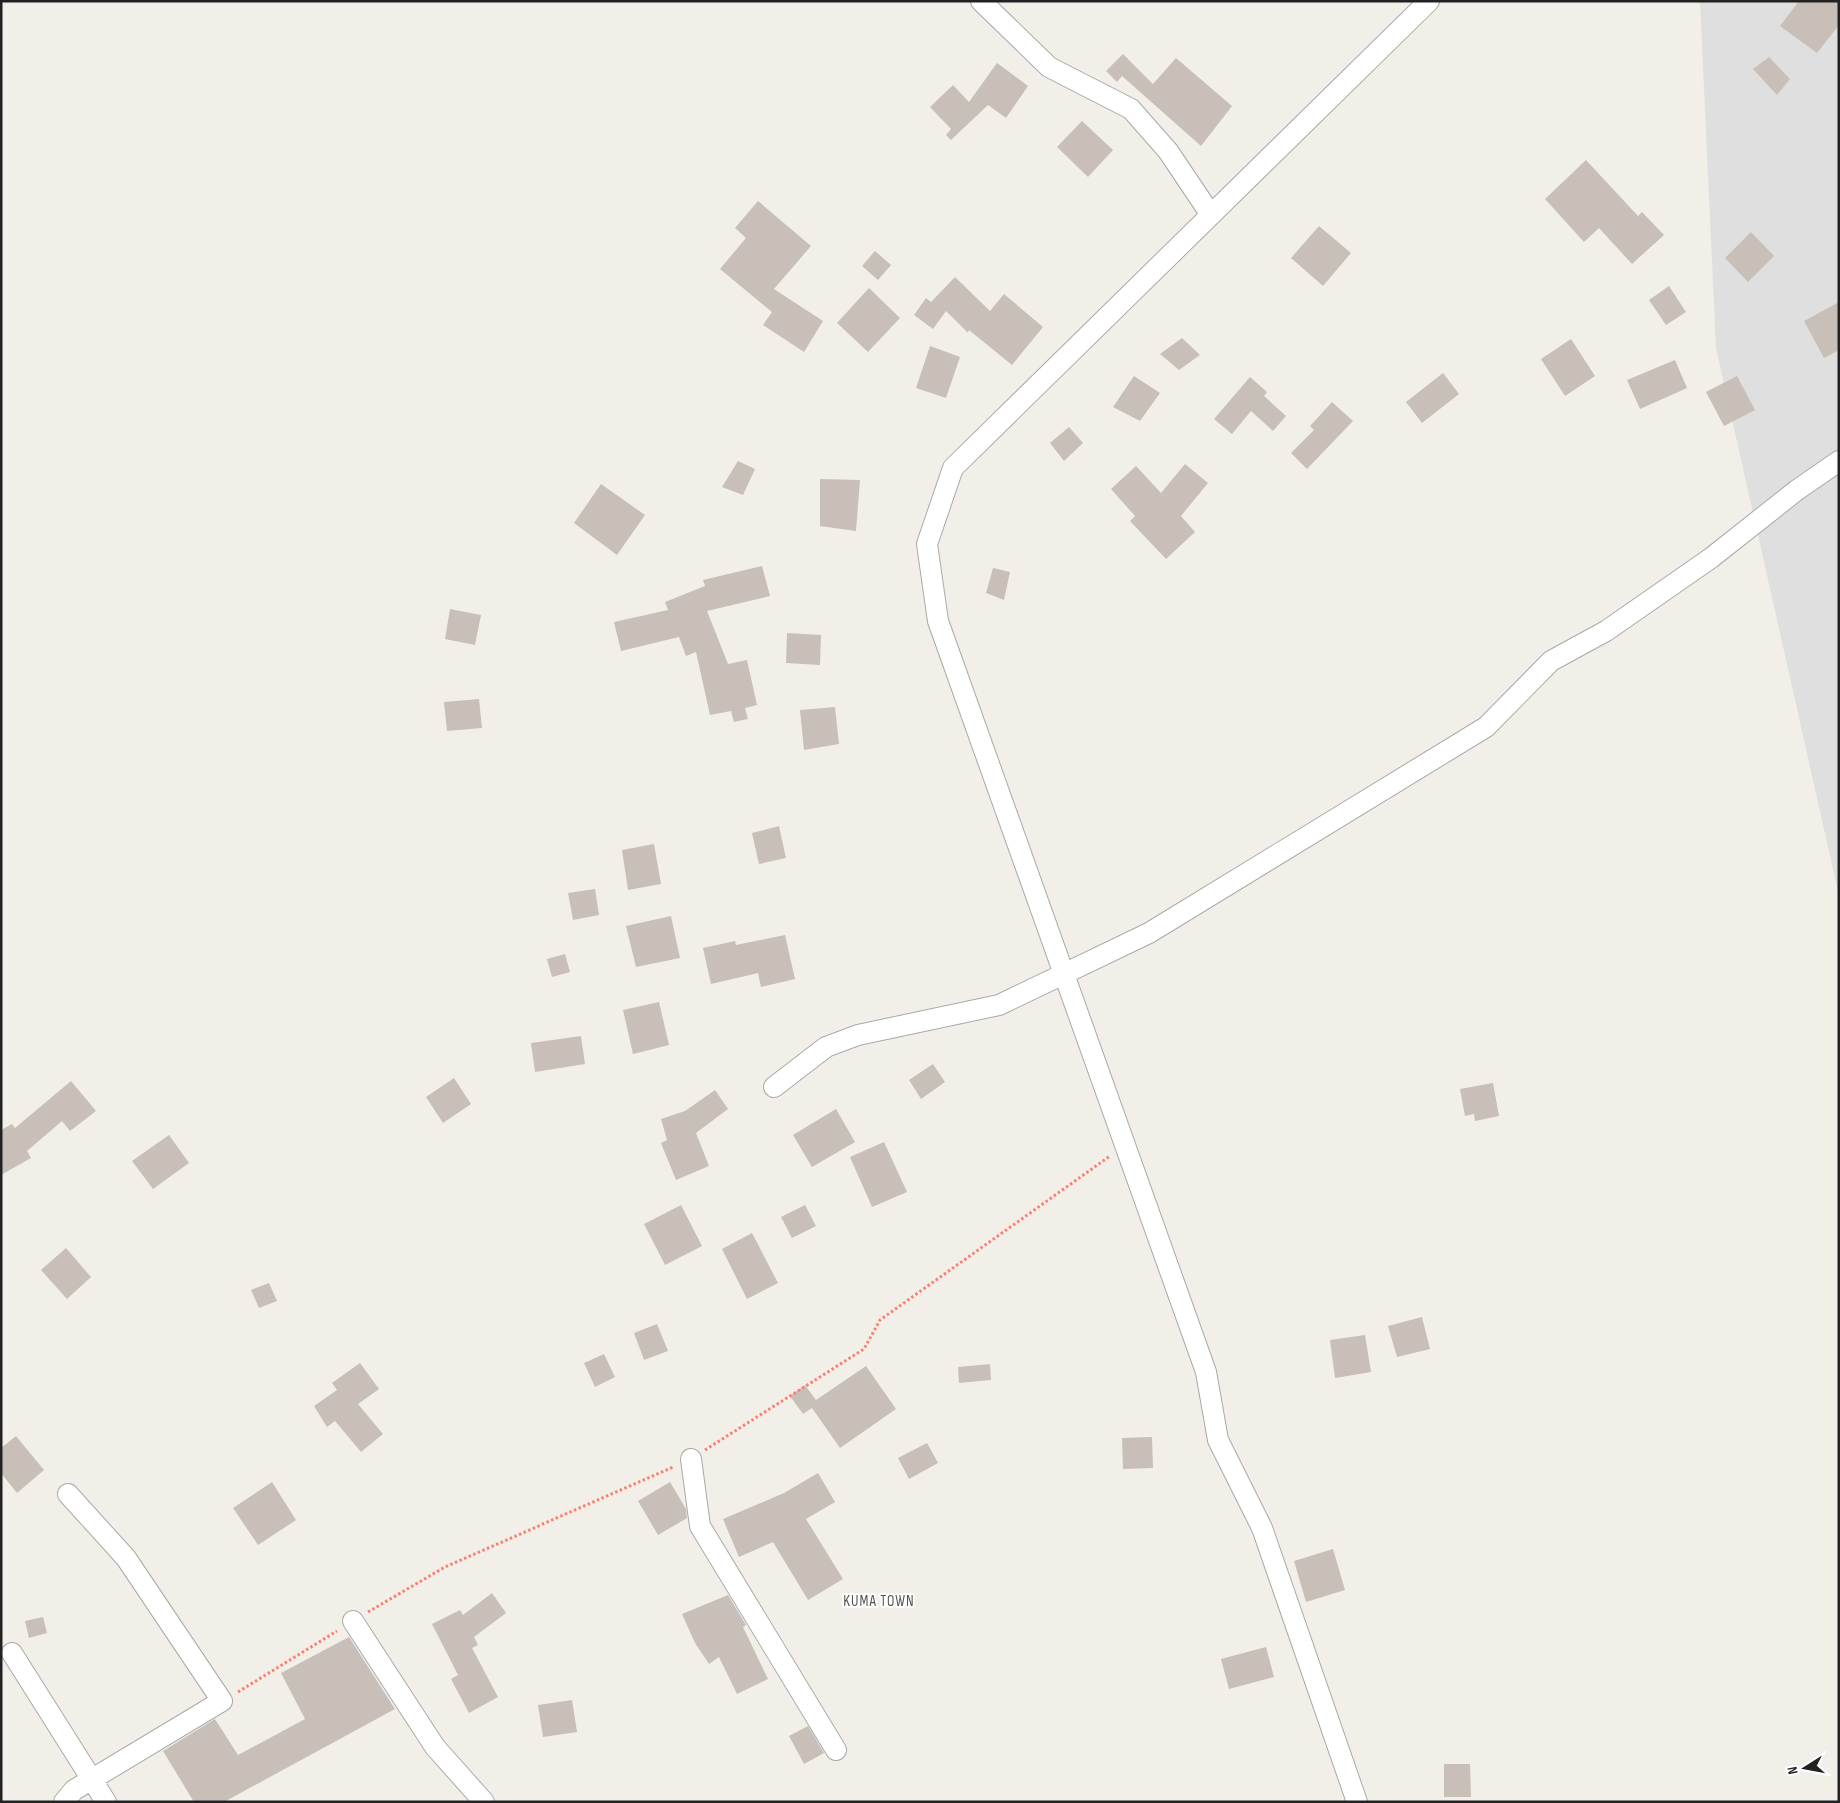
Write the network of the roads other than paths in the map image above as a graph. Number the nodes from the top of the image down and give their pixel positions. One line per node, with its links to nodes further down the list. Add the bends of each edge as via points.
1 (981, 1): 3 (street, via 1049,67 1131,109 1168,151)
2 (1429, 1): 3 (street)
3 (1211, 215): 5 (street, via 953,468 927,544 938,621)
4 (1839, 461): 5 (street, via 1711,558 1614,625 1551,661 1486,727 1149,932)
5 (1063, 973): 6 (street, via 999,1005 858,1035 826,1047); 16 (street, via 1206,1372 1218,1440 1262,1528)
6 (774, 1087)
7 (691, 1459): 11 (street, via 700,1526)
8 (68, 1494): 12 (street, via 126,1558 222,1701)
9 (354, 1621): 15 (street, via 434,1748)
10 (12, 1653): 12 (street)
11 (836, 1750)
12 (91, 1780): 13 (street, via 74,1790); 14 (street)
13 (64, 1802)
14 (106, 1802)
15 (484, 1802)
16 (1357, 1802)

